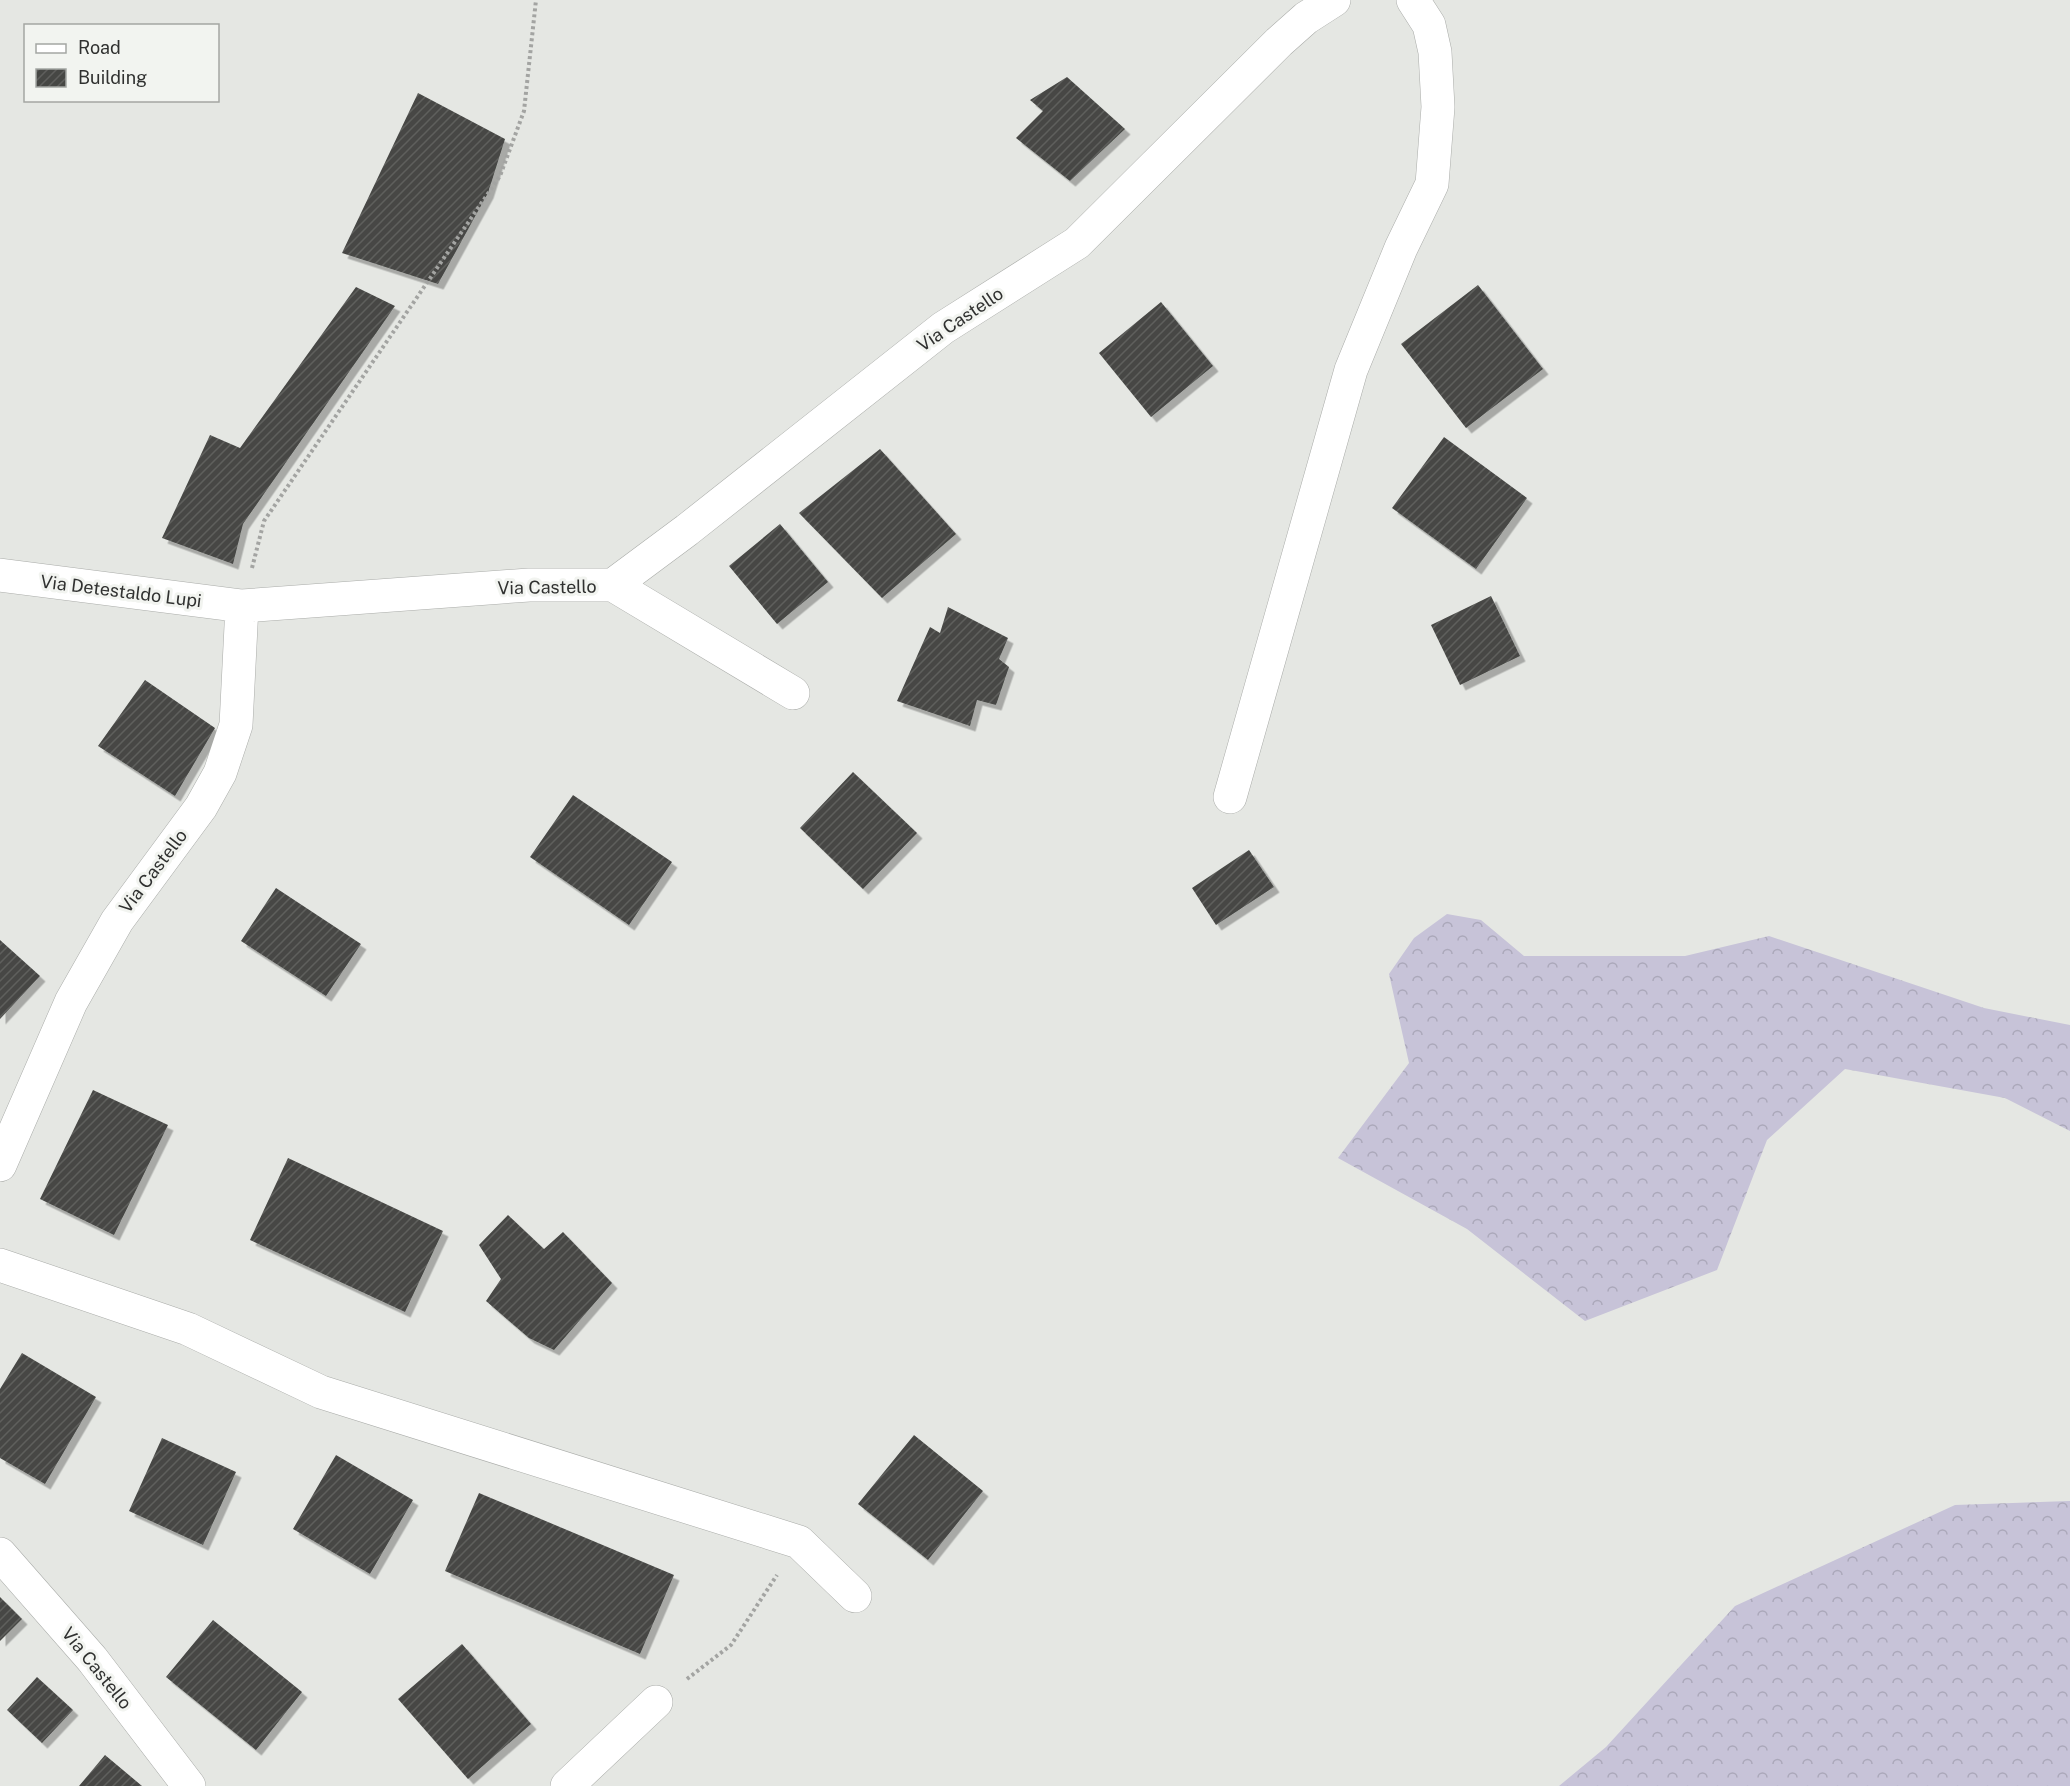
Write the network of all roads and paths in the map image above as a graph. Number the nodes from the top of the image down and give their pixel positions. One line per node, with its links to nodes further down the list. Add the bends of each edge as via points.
1 (536, 0): 6 (path, via 524,111 500,176 264,521)
2 (1334, 0): 5 (street, Via Castello, via 1279,42 1077,243 943,328)
3 (1413, 0): 8 (street, via 1429,25 1435,52 1438,107 1432,183 1351,370)
4 (0, 575): 6 (street, Via Detestaldo Lupi)
5 (613, 585): 6 (street, Via Castello, via 529,585); 7 (street)
6 (242, 606): 9 (street, Via Castello, via 236,725 220,773 201,807 117,921 71,1002)
7 (793, 693)
8 (1230, 797)
9 (0, 1165)
10 (0, 1265): 11 (street, via 188,1329 321,1392)
11 (799, 1542): 13 (street); 14 (path, via 731,1645)
12 (0, 1554): 15 (street, Via Castello, via 92,1659)
13 (855, 1596)
14 (656, 1702): 16 (street)
15 (189, 1786)
16 (567, 1786)

